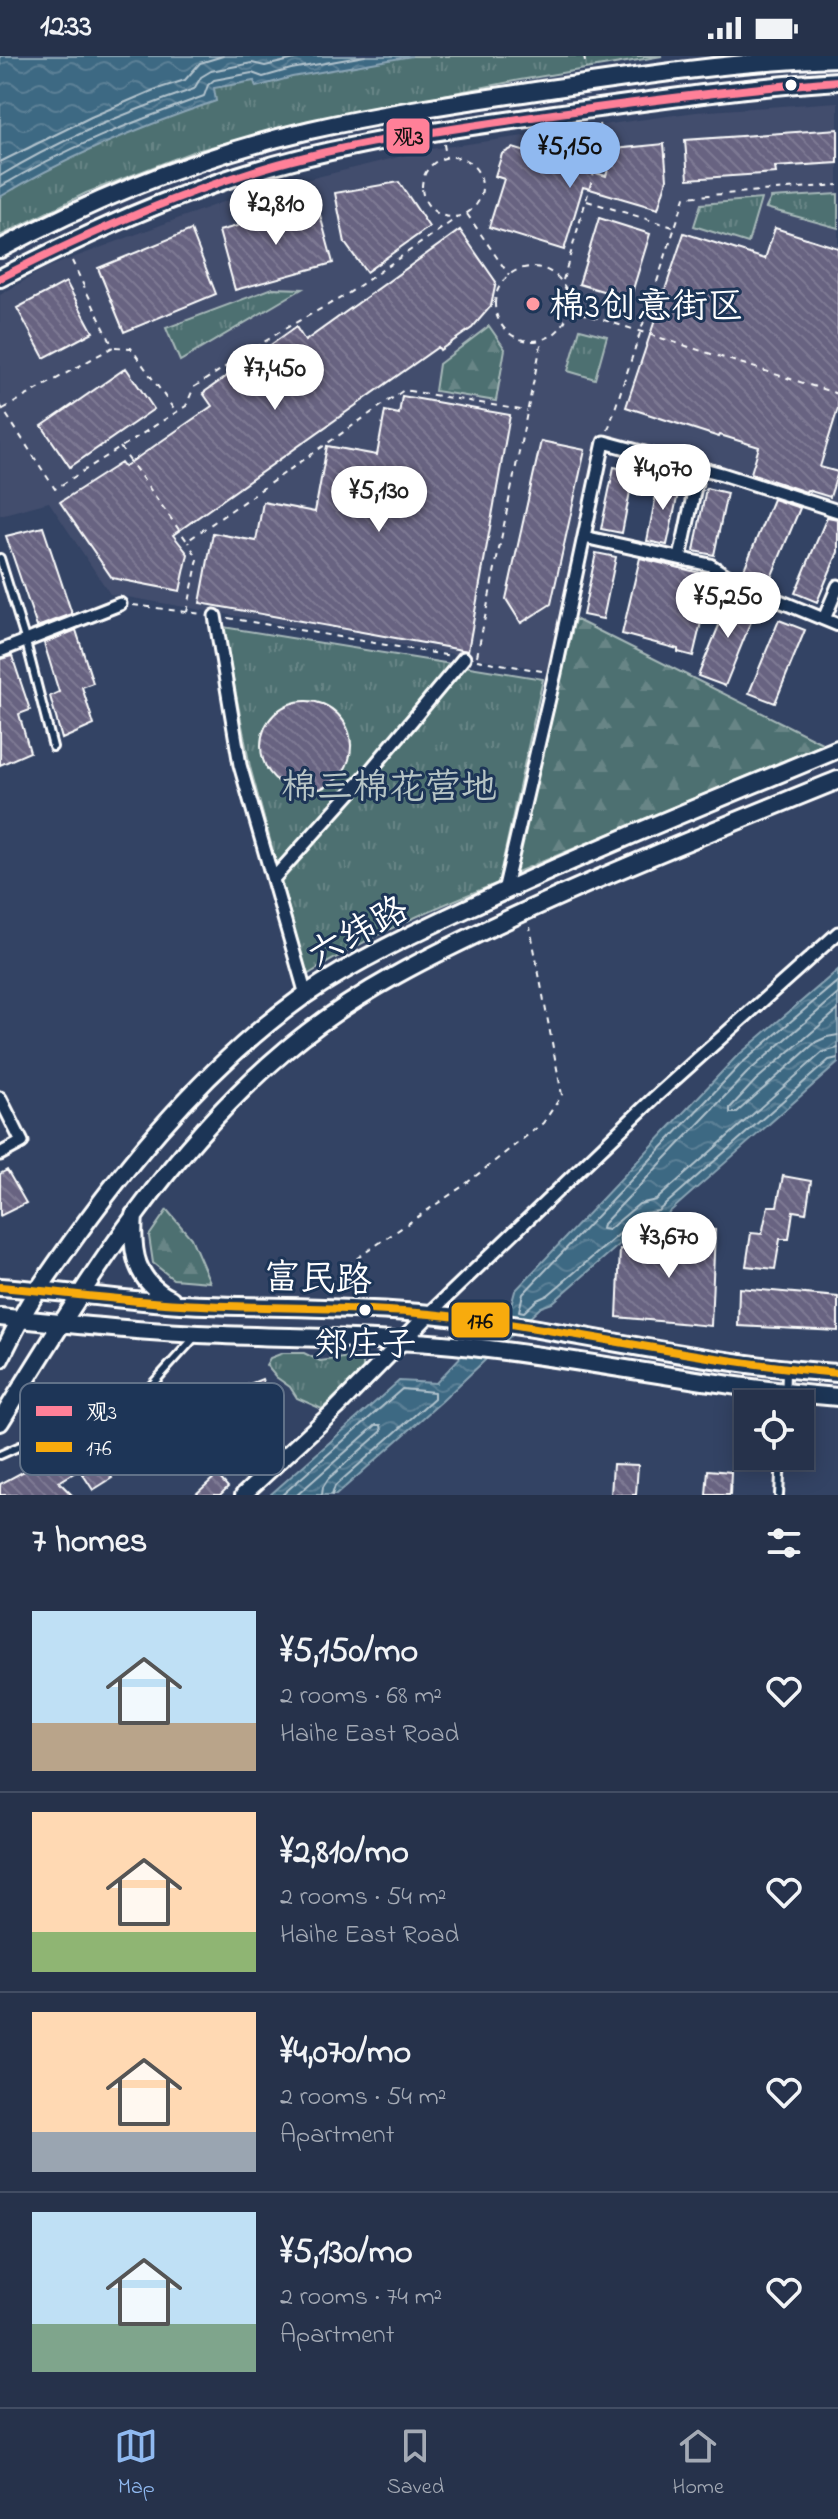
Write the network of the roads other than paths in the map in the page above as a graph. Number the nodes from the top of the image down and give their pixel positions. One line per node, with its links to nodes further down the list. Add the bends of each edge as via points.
1 (838, 58): 3 (main road, via 754,62 589,83 312,130 193,163)
2 (838, 81): 4 (main road, via 738,89 461,127 312,154 137,213)
3 (0, 249)
4 (0, 278)
5 (699, 468): 6 (street); 7 (street, via 604,442); 9 (street)
6 (838, 511)
7 (584, 537): 9 (street); 22 (street)
8 (0, 558): 15 (lane)
9 (680, 558): 13 (street, via 710,565 741,585)
10 (838, 586): 13 (street)
11 (120, 604): 15 (street)
12 (215, 616): 21 (street, via 240,765)
13 (824, 619): 14 (street)
14 (838, 625)
15 (26, 642): 16 (street); 18 (lane)
16 (0, 651)
17 (464, 658): 21 (street)
18 (53, 747)
19 (838, 749): 22 (main road, 六纬路)
20 (838, 780): 27 (main road, 六纬路, via 527,910 442,950 340,1008 214,1118)
21 (273, 879): 24 (street)
22 (504, 891): 24 (main road, 六纬路)
23 (838, 933): 32 (street, via 655,1097)
24 (306, 995): 29 (main road, 六纬路, via 239,1049 178,1109 129,1164)
25 (0, 1098): 26 (street, via 22,1142)
26 (0, 1154)
27 (134, 1215): 30 (main road, 六纬路); 31 (main road, via 134,1249 144,1279)
28 (0, 1287): 29 (main road, 富民路)
29 (36, 1291): 30 (main road, 富民路); 34 (main road, 六纬路)
30 (79, 1294): 31 (main road, 富民路); 35 (main road, 六纬路)
31 (179, 1303): 32 (main road, 富民路)
32 (429, 1314): 37 (street); 39 (main road, 富民路)
33 (0, 1317): 34 (main road, 富民路)
34 (21, 1319): 35 (main road, 富民路); 38 (main road)
35 (62, 1323): 36 (main road, 富民路); 41 (main road)
36 (198, 1334): 37 (main road, 富民路); 42 (lane)
37 (402, 1341): 44 (main road, 富民路, via 532,1353); 51 (street)
38 (0, 1359)
39 (787, 1370): 40 (main road, 富民路); 45 (lane)
40 (838, 1373)
41 (24, 1383)
42 (153, 1383)
43 (20, 1390): 48 (main road)
44 (740, 1390)
45 (786, 1390)
46 (814, 1397): 47 (main road, 富民路)
47 (838, 1397)
48 (0, 1422)
49 (20, 1446): 50 (lane)
50 (0, 1455)
51 (284, 1457)
52 (780, 1470): 55 (lane)
53 (265, 1475): 54 (street)
54 (243, 1495)
55 (779, 1495)

